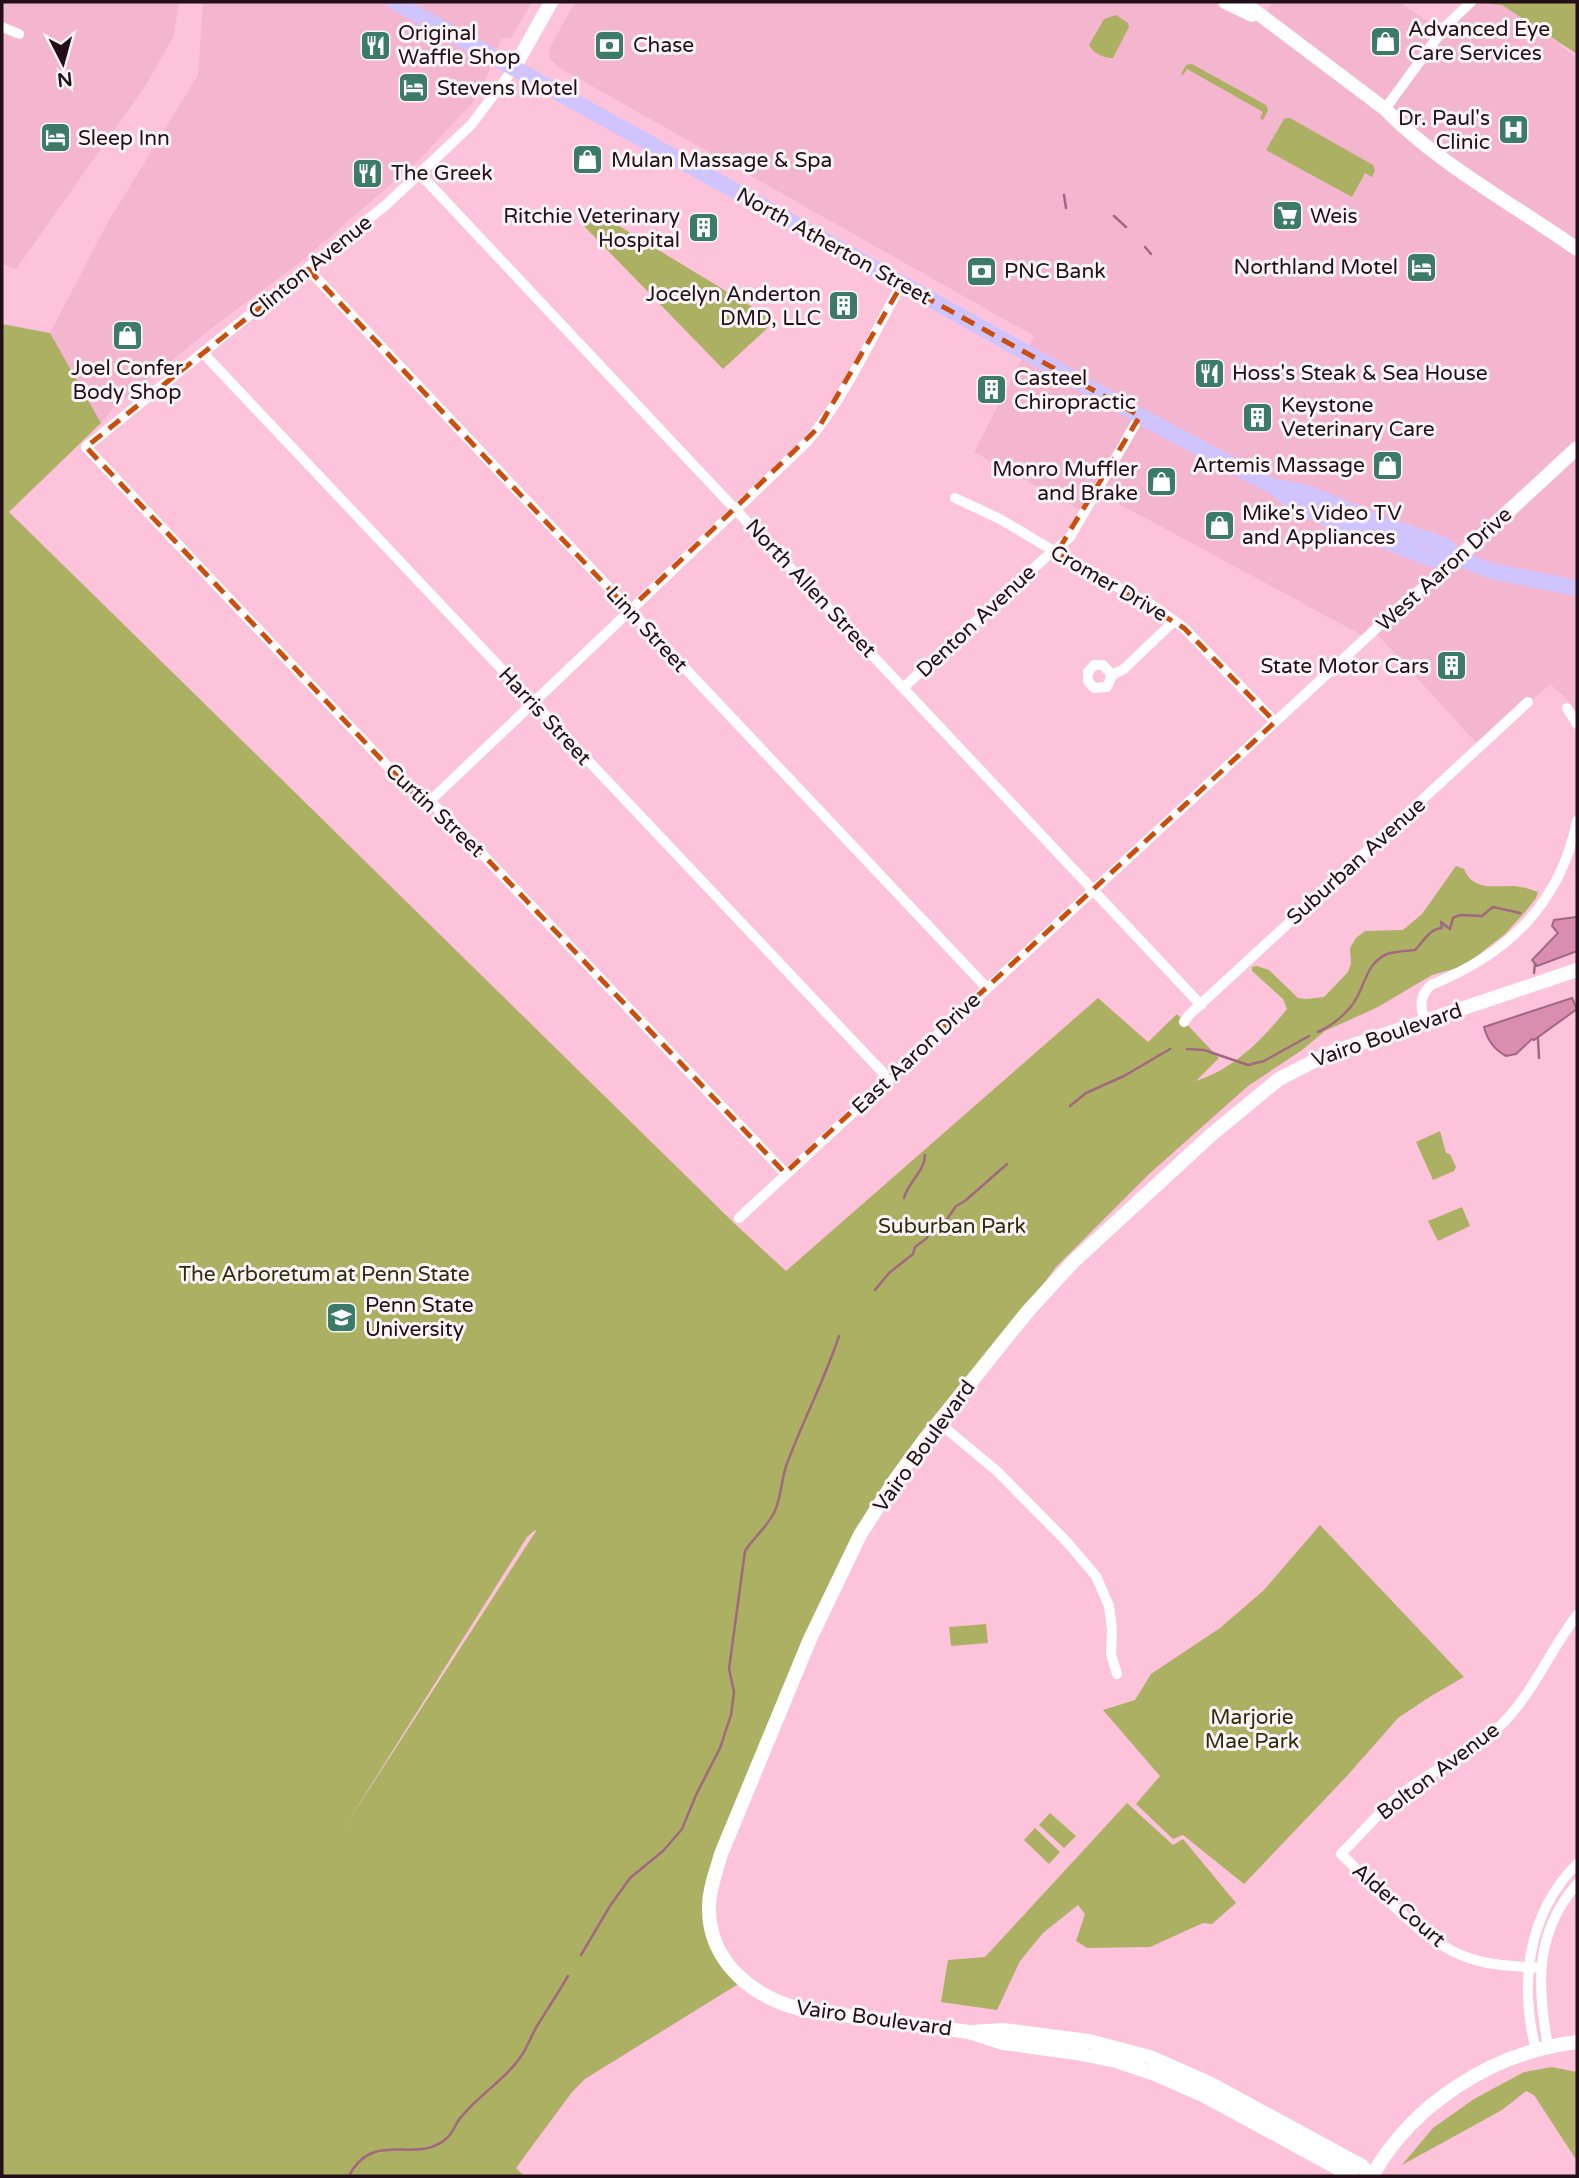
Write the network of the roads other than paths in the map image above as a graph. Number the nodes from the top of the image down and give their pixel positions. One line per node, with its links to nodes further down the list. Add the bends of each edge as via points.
1 (396, 2): 9 (main road, North Atherton Street)
2 (551, 2): 9 (street)
3 (1225, 2): 6 (street)
4 (1243, 2): 6 (street)
5 (1471, 2): 10 (street, via 1446,27)
6 (1267, 21): 10 (street)
7 (2, 27): 8 (street)
8 (19, 34)
9 (514, 68): 11 (street, Clinton Avenue, via 471,125); 14 (main road, North Atherton Street)
10 (1385, 108): 12 (street, via 1413,122 1505,190)
11 (420, 174): 13 (street, Clinton Avenue); 20 (street, North Allen Street)
12 (1577, 250)
13 (308, 268): 15 (street, Clinton Avenue); 24 (street, Linn Street)
14 (902, 284): 16 (main road, North Atherton Street); 20 (street, via 820,427)
15 (203, 353): 17 (street, Clinton Avenue); 28 (street, Harris Street)
16 (1140, 416): 21 (street, Denton Avenue, via 1081,520); 22 (main road, North Atherton Street, via 1275,487 1299,506 1432,559)
17 (86, 447): 33 (street, Curtin Street, via 412,792)
18 (1577, 448): 22 (street, West Aaron Drive)
19 (955, 498): 21 (street, Cromer Drive)
20 (736, 509): 24 (street); 27 (street, North Allen Street)
21 (1055, 551): 25 (street, Cromer Drive); 27 (street, Denton Avenue)
22 (1458, 558): 23 (main road, North Atherton Street, via 1491,571); 31 (street, West Aaron Drive)
23 (1577, 588)
24 (629, 610): 28 (street); 37 (street, Linn Street)
25 (1174, 621): 26 (street); 31 (street, Cromer Drive)
26 (1112, 675)
27 (904, 687): 35 (street, North Allen Street)
28 (532, 702): 33 (street); 41 (street, Harris Street)
29 (1528, 702): 38 (street, Suburban Avenue)
30 (1567, 708): 32 (street)
31 (1275, 722): 35 (street, West Aaron Drive)
32 (1577, 724)
33 (430, 801): 42 (street, Curtin Street)
34 (1577, 821): 40 (street, via 1557,879 1537,911 1491,955 1431,985 1421,1001)
35 (1094, 890): 37 (street, East Aaron Drive); 38 (street, North Allen Street)
36 (1577, 970): 40 (street, Vairo Boulevard)
37 (987, 988): 41 (street, East Aaron Drive)
38 (1201, 1005): 39 (street, Suburban Avenue)
39 (1184, 1022)
40 (1425, 1022): 44 (street, Vairo Boulevard, via 1303,1065 1248,1103 1074,1261)
41 (888, 1079): 42 (street, East Aaron Drive)
42 (785, 1173): 43 (street, East Aaron Drive)
43 (739, 1218)
44 (938, 1422): 46 (street, via 998,1472 1096,1576 1109,1606 1111,1654); 52 (street, Vairo Boulevard, via 876,1510 834,1586 721,1854 709,1907 710,1924 727,1962 748,1985 771,1999 805,2010)
45 (1577, 1615): 47 (street, Bolton Avenue, via 1500,1726 1408,1789)
46 (1117, 1674)
47 (1341, 1854): 50 (street, Alder Court, via 1440,1944 1480,1961)
48 (1577, 1864): 50 (street, via 1542,1913)
49 (1577, 1884): 51 (street, via 1558,1911)
50 (1528, 1967): 51 (street, Alder Court); 54 (street, via 1529,2022)
51 (1541, 1968): 54 (street)
52 (969, 2032): 55 (street, Vairo Boulevard, via 1003,2043 1116,2061 1155,2074); 56 (street, Vairo Boulevard, via 1003,2030 1077,2040 1150,2057 1211,2084 1362,2165)
53 (1577, 2042): 54 (street)
54 (1542, 2048): 56 (street, via 1488,2069 1433,2104)
55 (1352, 2176)
56 (1371, 2176)

